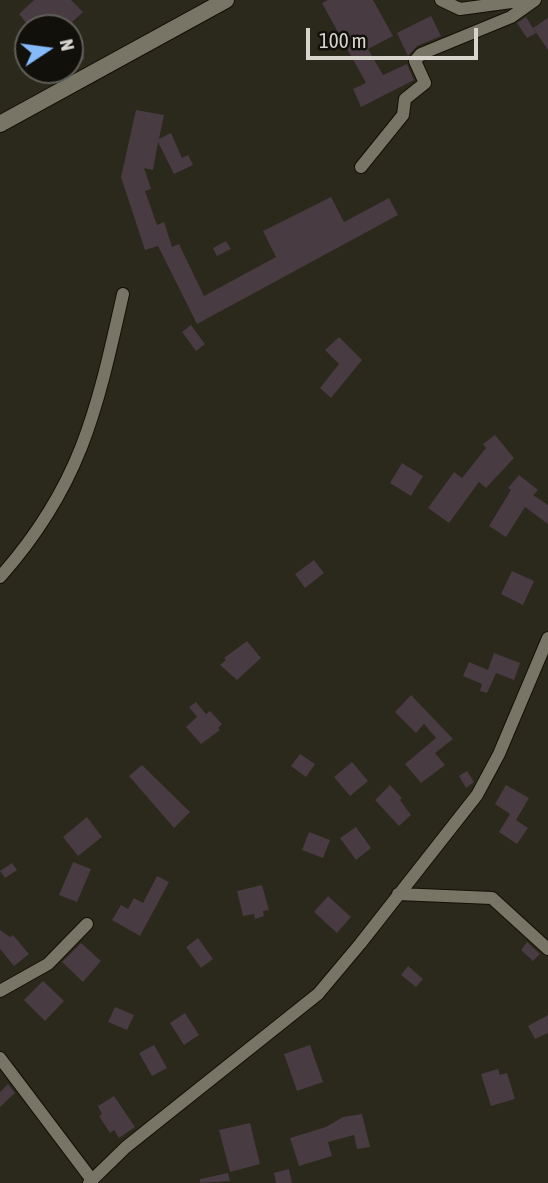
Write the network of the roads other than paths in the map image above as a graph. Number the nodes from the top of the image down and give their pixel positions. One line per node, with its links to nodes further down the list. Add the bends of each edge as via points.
1 (226, 0): 5 (main road)
2 (441, 0): 3 (street, via 460,9)
3 (526, 0)
4 (535, 0): 6 (street, via 511,17 421,54 415,61 425,83 405,99 403,115)
5 (0, 124)
6 (361, 167)
7 (123, 294): 8 (street, via 87,439 31,543)
8 (0, 578)
9 (548, 638): 10 (street, via 477,794)
10 (398, 894): 12 (street, via 492,898); 15 (street, via 318,994 126,1147)
11 (87, 924): 13 (street, via 48,964)
12 (548, 948)
13 (0, 991)
14 (0, 1058): 15 (street)
15 (90, 1182)

